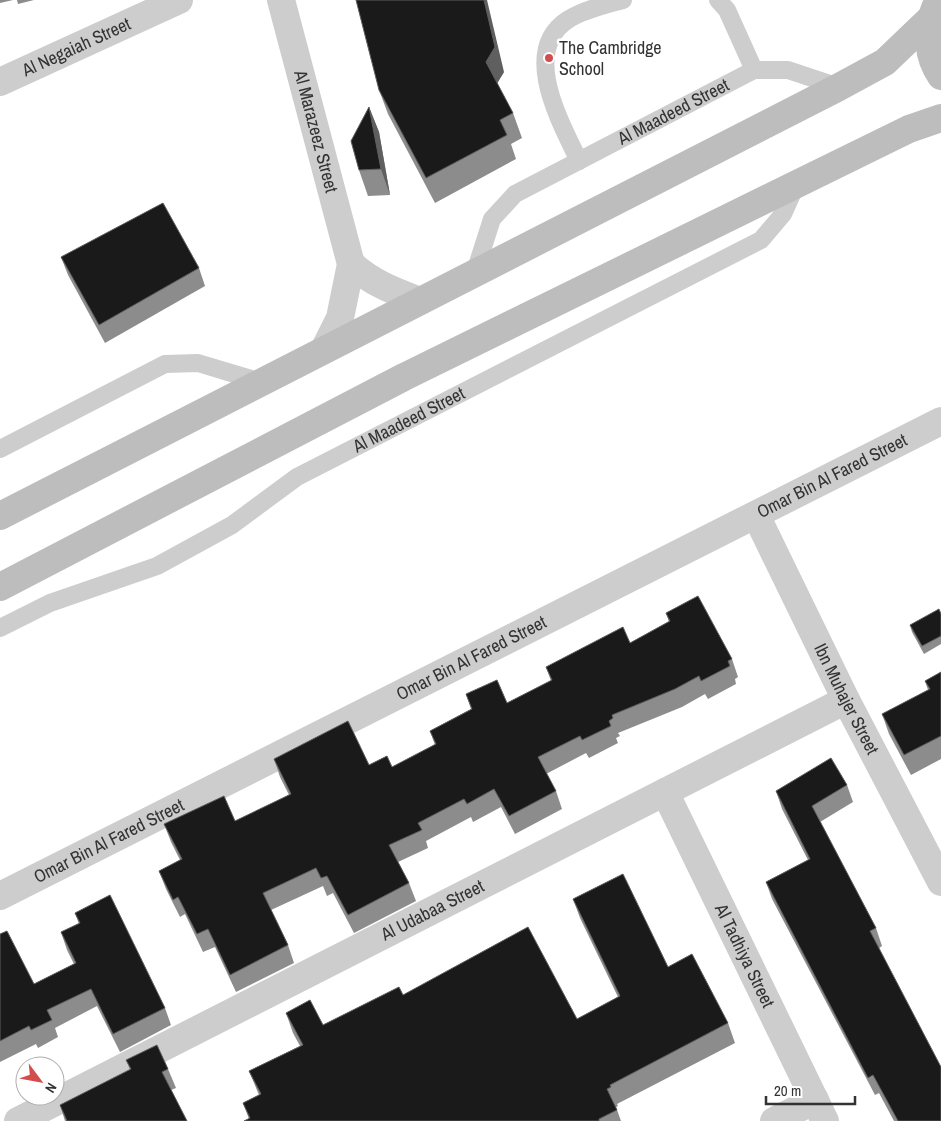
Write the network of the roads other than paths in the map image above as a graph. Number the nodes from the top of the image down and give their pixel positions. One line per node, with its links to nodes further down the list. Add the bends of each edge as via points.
1 (179, 0): 8 (street, Al Negaiah Street)
2 (281, 0): 13 (street, Al Marazeez Street)
3 (623, 0): 11 (lane, via 586,10 567,20 545,52 544,70 557,115)
4 (718, 0): 6 (lane, via 727,10)
5 (935, 8): 7 (street, via 929,35 931,53); 9 (street, via 885,62)
6 (754, 70): 9 (lane, Al Maadeed Street, via 788,70); 11 (lane, Al Maadeed Street)
7 (941, 76)
8 (0, 82)
9 (839, 87): 14 (street)
10 (941, 118): 12 (street, via 909,129)
11 (579, 161): 14 (lane, Al Maadeed Street, via 515,194 492,219)
12 (796, 185): 22 (street, via 404,378); 23 (lane, Al Maadeed Street, via 783,214 761,240 297,477 232,525 157,566 50,603)
13 (351, 264): 15 (street, via 384,288); 16 (street, Al Marazeez Street, via 340,318)
14 (475, 272): 15 (street)
15 (420, 301): 16 (street)
16 (324, 350): 17 (street)
17 (262, 382): 19 (lane, via 198,363 165,364); 21 (street)
18 (941, 422): 20 (street, Omar Bin Al Fared Street)
19 (0, 449)
20 (756, 515): 24 (street, Ibn Muhajer Street); 27 (street, Omar Bin Al Fared Street)
21 (0, 516)
22 (0, 587)
23 (0, 628)
24 (846, 700): 25 (street, Al Udabaa Street); 26 (street, Ibn Muhajer Street)
25 (665, 792): 28 (street, Al Tadhiya Street); 29 (street, Al Udabaa Street)
26 (941, 882)
27 (0, 896)
28 (820, 1111): 30 (street)
29 (18, 1121)
30 (774, 1121)

